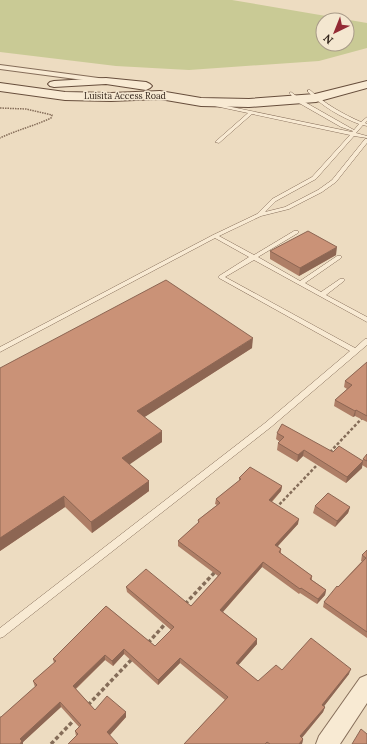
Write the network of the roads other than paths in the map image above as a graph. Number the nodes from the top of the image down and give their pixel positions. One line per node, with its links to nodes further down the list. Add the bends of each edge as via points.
1 (0, 67): 4 (street)
2 (367, 75): 7 (main road, Luisita Access Road)
3 (0, 79): 4 (main road, Luisita Access Road, via 42,84)
4 (106, 81): 8 (main road, Luisita Access Road)
5 (367, 84): 7 (main road, Luisita Access Road)
6 (0, 87): 9 (main road, Luisita Access Road, via 65,96 165,95)
7 (312, 95): 8 (main road, Luisita Access Road); 12 (lane)
8 (295, 97): 9 (main road, Luisita Access Road, via 249,103); 14 (lane)
9 (201, 102): 10 (lane)
10 (252, 112): 14 (lane); 18 (lane)
11 (367, 118): 12 (lane)
12 (361, 124): 13 (lane); 14 (lane)
13 (367, 126)
14 (354, 132): 15 (lane); 16 (lane); 19 (lane, via 314,178 274,200)
15 (367, 133)
16 (367, 136)
17 (367, 140): 19 (lane, via 328,186 287,208)
18 (217, 142)
19 (259, 215): 21 (lane)
20 (296, 232): 22 (lane)
21 (215, 236): 22 (lane); 29 (lane)
22 (253, 256): 25 (lane); 30 (lane, via 222,276)
23 (339, 257): 25 (lane)
24 (342, 280): 26 (lane)
25 (300, 283): 26 (lane)
26 (321, 295): 27 (lane)
27 (367, 320)
28 (367, 341): 30 (lane)
29 (0, 350)
30 (355, 352): 31 (lane, via 268,425)
31 (0, 634)
32 (367, 685): 33 (street)
33 (327, 744)

